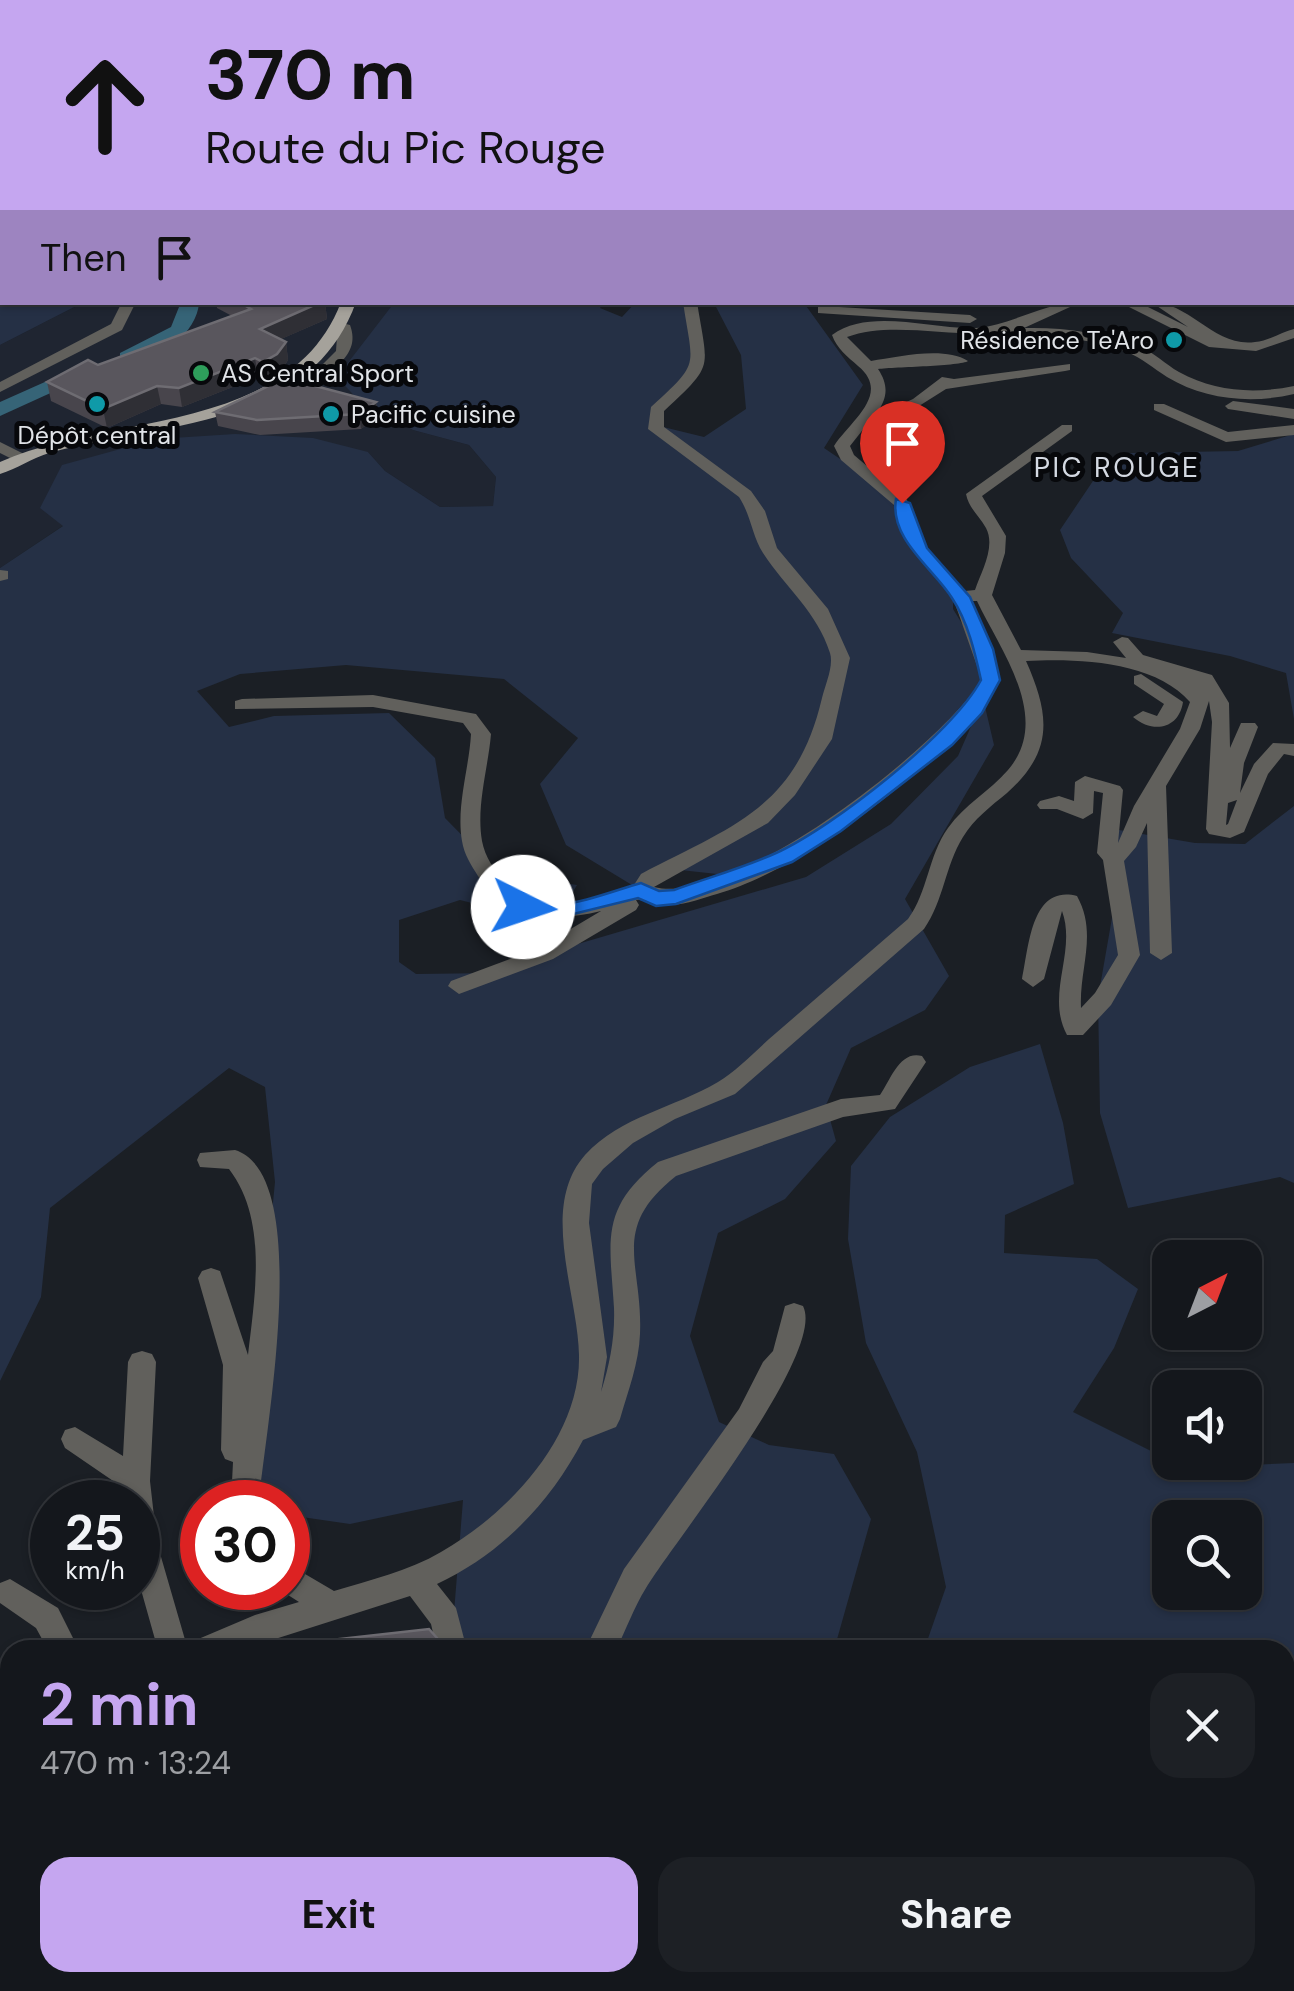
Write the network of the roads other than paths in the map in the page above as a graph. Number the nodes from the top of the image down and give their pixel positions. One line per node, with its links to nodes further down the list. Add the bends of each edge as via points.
1 (128, 305): 18 (street, via 117,326)
2 (348, 305): 10 (main road)
3 (690, 305): 43 (street, via 696,373 656,410 656,430 758,510 768,549 819,610 841,658 822,739 788,790 760,820 648,879)
4 (1039, 305): 8 (street, via 992,319)
5 (1067, 305): 11 (street, via 1016,326)
6 (1132, 305): 13 (street)
7 (1163, 305): 13 (street)
8 (824, 310)
9 (1294, 318): 13 (street, via 1257,340)
10 (343, 324): 20 (street, via 346,346); 27 (main road, via 313,365 215,414)
11 (975, 332): 14 (street, via 1074,335); 16 (street, via 842,330 841,345)
12 (1294, 332): 13 (street, via 1256,347)
13 (1224, 344)
14 (1121, 348): 19 (street, via 1220,393); 22 (street, via 1205,398)
15 (961, 361): 16 (street)
16 (868, 366): 23 (street, via 879,398)
17 (1064, 368): 23 (street, via 944,383 880,420)
18 (0, 388)
19 (1294, 390)
20 (309, 394)
21 (1159, 407): 25 (street, via 1226,437)
22 (1294, 414)
23 (860, 422): 29 (street, via 842,446 847,457 902,503 919,549)
24 (1068, 428): 29 (street, via 974,494 997,531 998,545)
25 (1294, 430)
26 (0, 448): 27 (street)
27 (22, 459): 28 (main road)
28 (0, 469)
29 (972, 596): 31 (street); 43 (street, via 991,680 984,698 945,741 785,857 676,897)
30 (1122, 642): 34 (street, via 1137,658)
31 (1016, 656): 32 (street); 52 (street, via 1031,695 1033,738 1020,769 951,838 926,912 752,1069 727,1088 624,1137 580,1183 576,1223 593,1357)
32 (1077, 656): 33 (street); 36 (street, via 1145,682 1174,702 1159,723)
33 (1143, 669): 34 (street); 39 (street, via 1186,686 1200,701)
34 (1206, 682): 41 (street, via 1220,703 1222,722)
35 (242, 704): 43 (street, via 373,701 468,718 481,734 472,845 504,894 549,913)
36 (1143, 717)
37 (1248, 726): 41 (street, via 1226,804)
38 (1294, 750): 41 (street, via 1280,748 1266,759 1230,832 1216,829)
39 (1156, 786): 42 (street, via 1130,842); 44 (street)
40 (1047, 806): 42 (street, via 1059,802 1083,813 1085,782 1110,786 1107,853)
41 (1215, 806)
42 (1113, 858): 45 (street, via 1130,955 1104,999 1075,1029 1066,1014 1080,937 1069,901 1048,911)
43 (642, 892): 46 (street, via 546,954)
44 (1161, 952)
45 (1033, 979)
46 (459, 986)
47 (914, 1062): 52 (street, via 887,1103 841,1108 667,1169 642,1185 628,1201 624,1223 623,1366 606,1419)
48 (209, 1160): 57 (street, via 234,1159 250,1177 269,1260)
49 (210, 1278): 56 (street, via 237,1365)
50 (794, 1314): 69 (street, via 786,1355 635,1579)
51 (142, 1362): 55 (street)
52 (575, 1428): 58 (street, via 553,1470 507,1522 452,1562)
53 (74, 1440): 54 (street)
54 (134, 1480)
55 (136, 1480)
56 (240, 1480)
57 (247, 1480)
58 (414, 1579): 62 (street); 68 (street, via 445,1618)
59 (10, 1592): 65 (street, via 46,1618)
60 (310, 1592): 62 (street)
61 (160, 1605): 66 (street)
62 (333, 1607): 64 (street)
63 (290, 1610): 64 (street)
64 (294, 1618): 67 (street)
65 (58, 1640)
66 (170, 1640)
67 (224, 1640)
68 (450, 1640)
69 (605, 1640)

